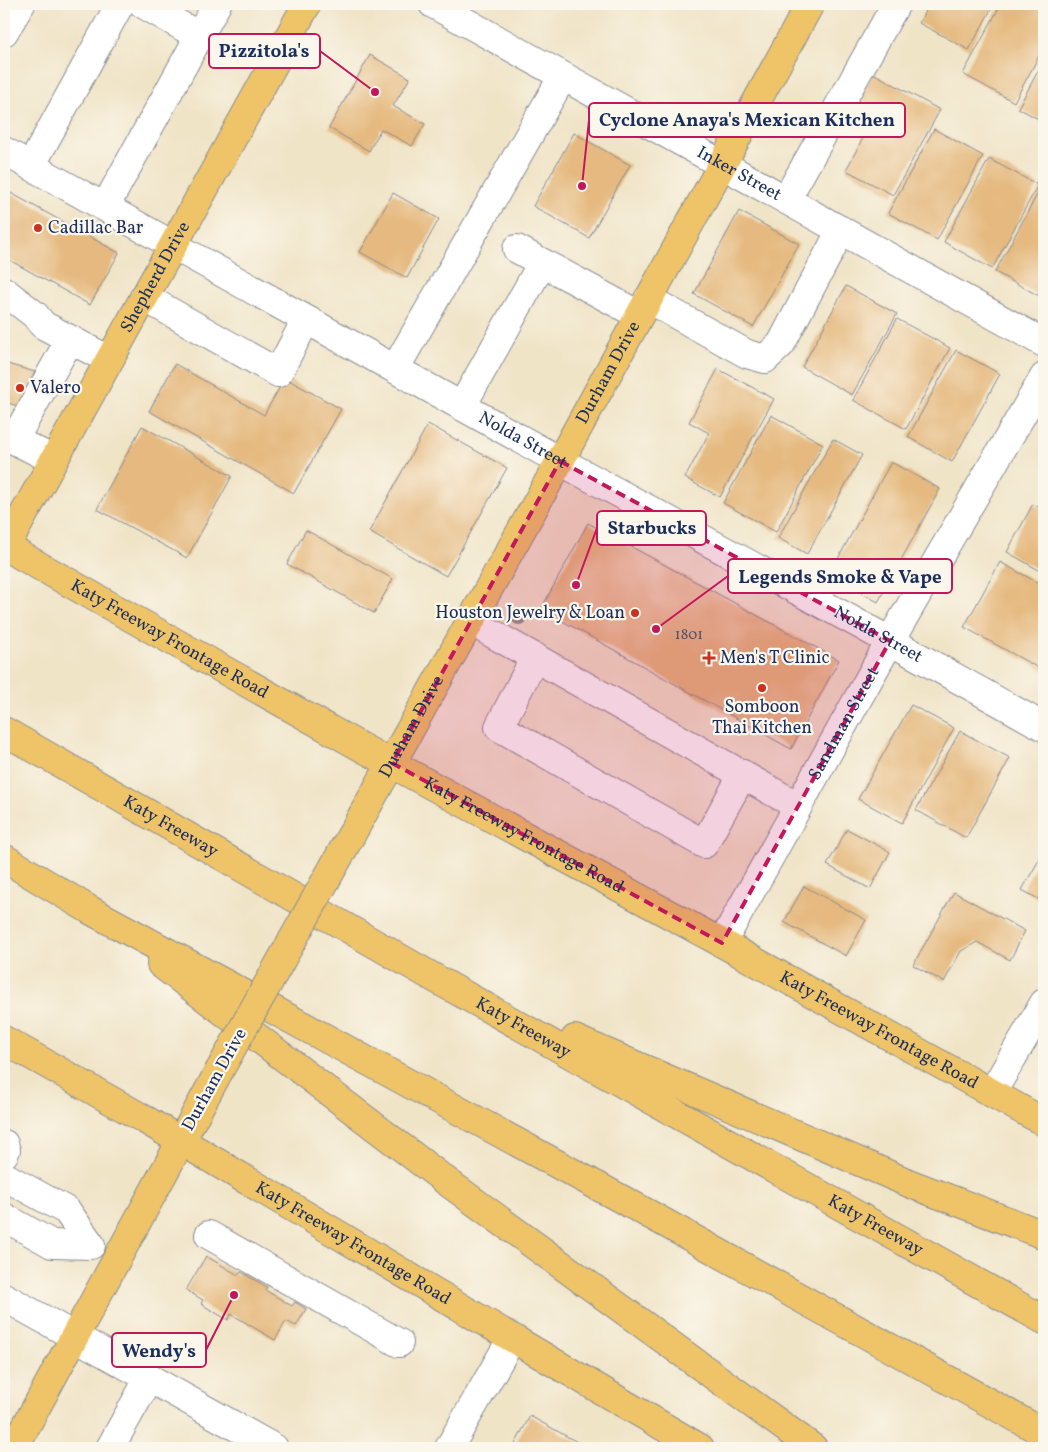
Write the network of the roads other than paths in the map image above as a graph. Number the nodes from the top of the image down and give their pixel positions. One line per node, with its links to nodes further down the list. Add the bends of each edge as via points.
1 (120, 4): 12 (street)
2 (143, 4): 8 (street)
3 (217, 4): 8 (street)
4 (307, 4): 16 (main road, Shepherd Drive)
5 (433, 4): 9 (street, Inker Street)
6 (810, 4): 11 (main road, Durham Drive)
7 (896, 4): 13 (street)
8 (199, 36): 14 (street)
9 (563, 76): 11 (street, Inker Street); 26 (street)
10 (4, 151): 12 (street, Nolda Street)
11 (721, 165): 13 (street, Inker Street); 21 (main road, Durham Drive)
12 (31, 166): 14 (street, Nolda Street)
13 (786, 200): 15 (street, Inker Street)
14 (105, 207): 16 (street, Nolda Street)
15 (842, 230): 21 (street, via 780,344 765,359 747,354); 24 (street, Inker Street)
16 (173, 245): 20 (main road, Shepherd Drive); 22 (street, Nolda Street)
17 (517, 249): 18 (street)
18 (542, 263): 21 (street); 28 (street)
19 (4, 291): 23 (street, via 43,325)
20 (144, 297): 22 (street, via 278,372); 25 (main road, Shepherd Drive)
21 (644, 307): 31 (main road, Durham Drive)
22 (306, 320): 26 (street, Nolda Street)
23 (70, 340): 25 (street); 29 (street)
24 (1044, 343)
25 (109, 360): 30 (main road, Shepherd Drive)
26 (395, 369): 28 (street, Nolda Street)
27 (1044, 377): 34 (street, Sandman Street)
28 (462, 406): 31 (street, Nolda Street)
29 (9, 438): 30 (street)
30 (54, 460): 32 (main road, Shepherd Drive)
31 (560, 461): 33 (main road, Durham Drive); 34 (street, Nolda Street)
32 (4, 548): 38 (main road, Katy Freeway Frontage Road)
33 (470, 621): 35 (street); 38 (main road, Durham Drive)
34 (890, 641): 36 (street, Nolda Street); 40 (street, Sandman Street)
35 (535, 658): 39 (street); 39 (street, via 499,727 704,844)
36 (1044, 727)
37 (4, 731): 44 (main road, Katy Freeway)
38 (392, 763): 43 (main road, Katy Freeway Frontage Road); 49 (main road, Durham Drive, bridge)
39 (743, 774): 40 (street)
40 (798, 806): 43 (street, Sandman Street)
41 (4, 858): 42 (main road)
42 (90, 910): 64 (main road, via 648,1213); 70 (main road, via 446,1181)
43 (722, 942): 47 (main road, Katy Freeway Frontage Road)
44 (438, 980): 55 (main road, via 911,1184); 59 (main road, Katy Freeway)
45 (1044, 1003): 47 (street)
46 (4, 1040): 49 (main road, Katy Freeway Frontage Road)
47 (992, 1093): 48 (main road, Katy Freeway Frontage Road)
48 (1044, 1122)
49 (181, 1141): 57 (main road, Durham Drive); 61 (main road, Katy Freeway Frontage Road)
50 (4, 1144): 51 (street)
51 (4, 1154)
52 (4, 1176): 56 (street, via 67,1211)
53 (4, 1217): 56 (street, via 52,1244)
54 (209, 1234): 62 (street)
55 (1044, 1235)
56 (91, 1245): 57 (street)
57 (116, 1259): 60 (main road, Durham Drive)
58 (4, 1297): 60 (street)
59 (1044, 1320)
60 (74, 1337): 63 (street); 65 (main road, Durham Drive)
61 (512, 1338): 68 (street); 69 (main road, Katy Freeway Frontage Road)
62 (400, 1343)
63 (149, 1378): 66 (street); 67 (street)
64 (1044, 1433)
65 (14, 1448)
66 (110, 1448)
67 (274, 1448)
68 (449, 1448)
69 (700, 1448)
70 (813, 1448)

